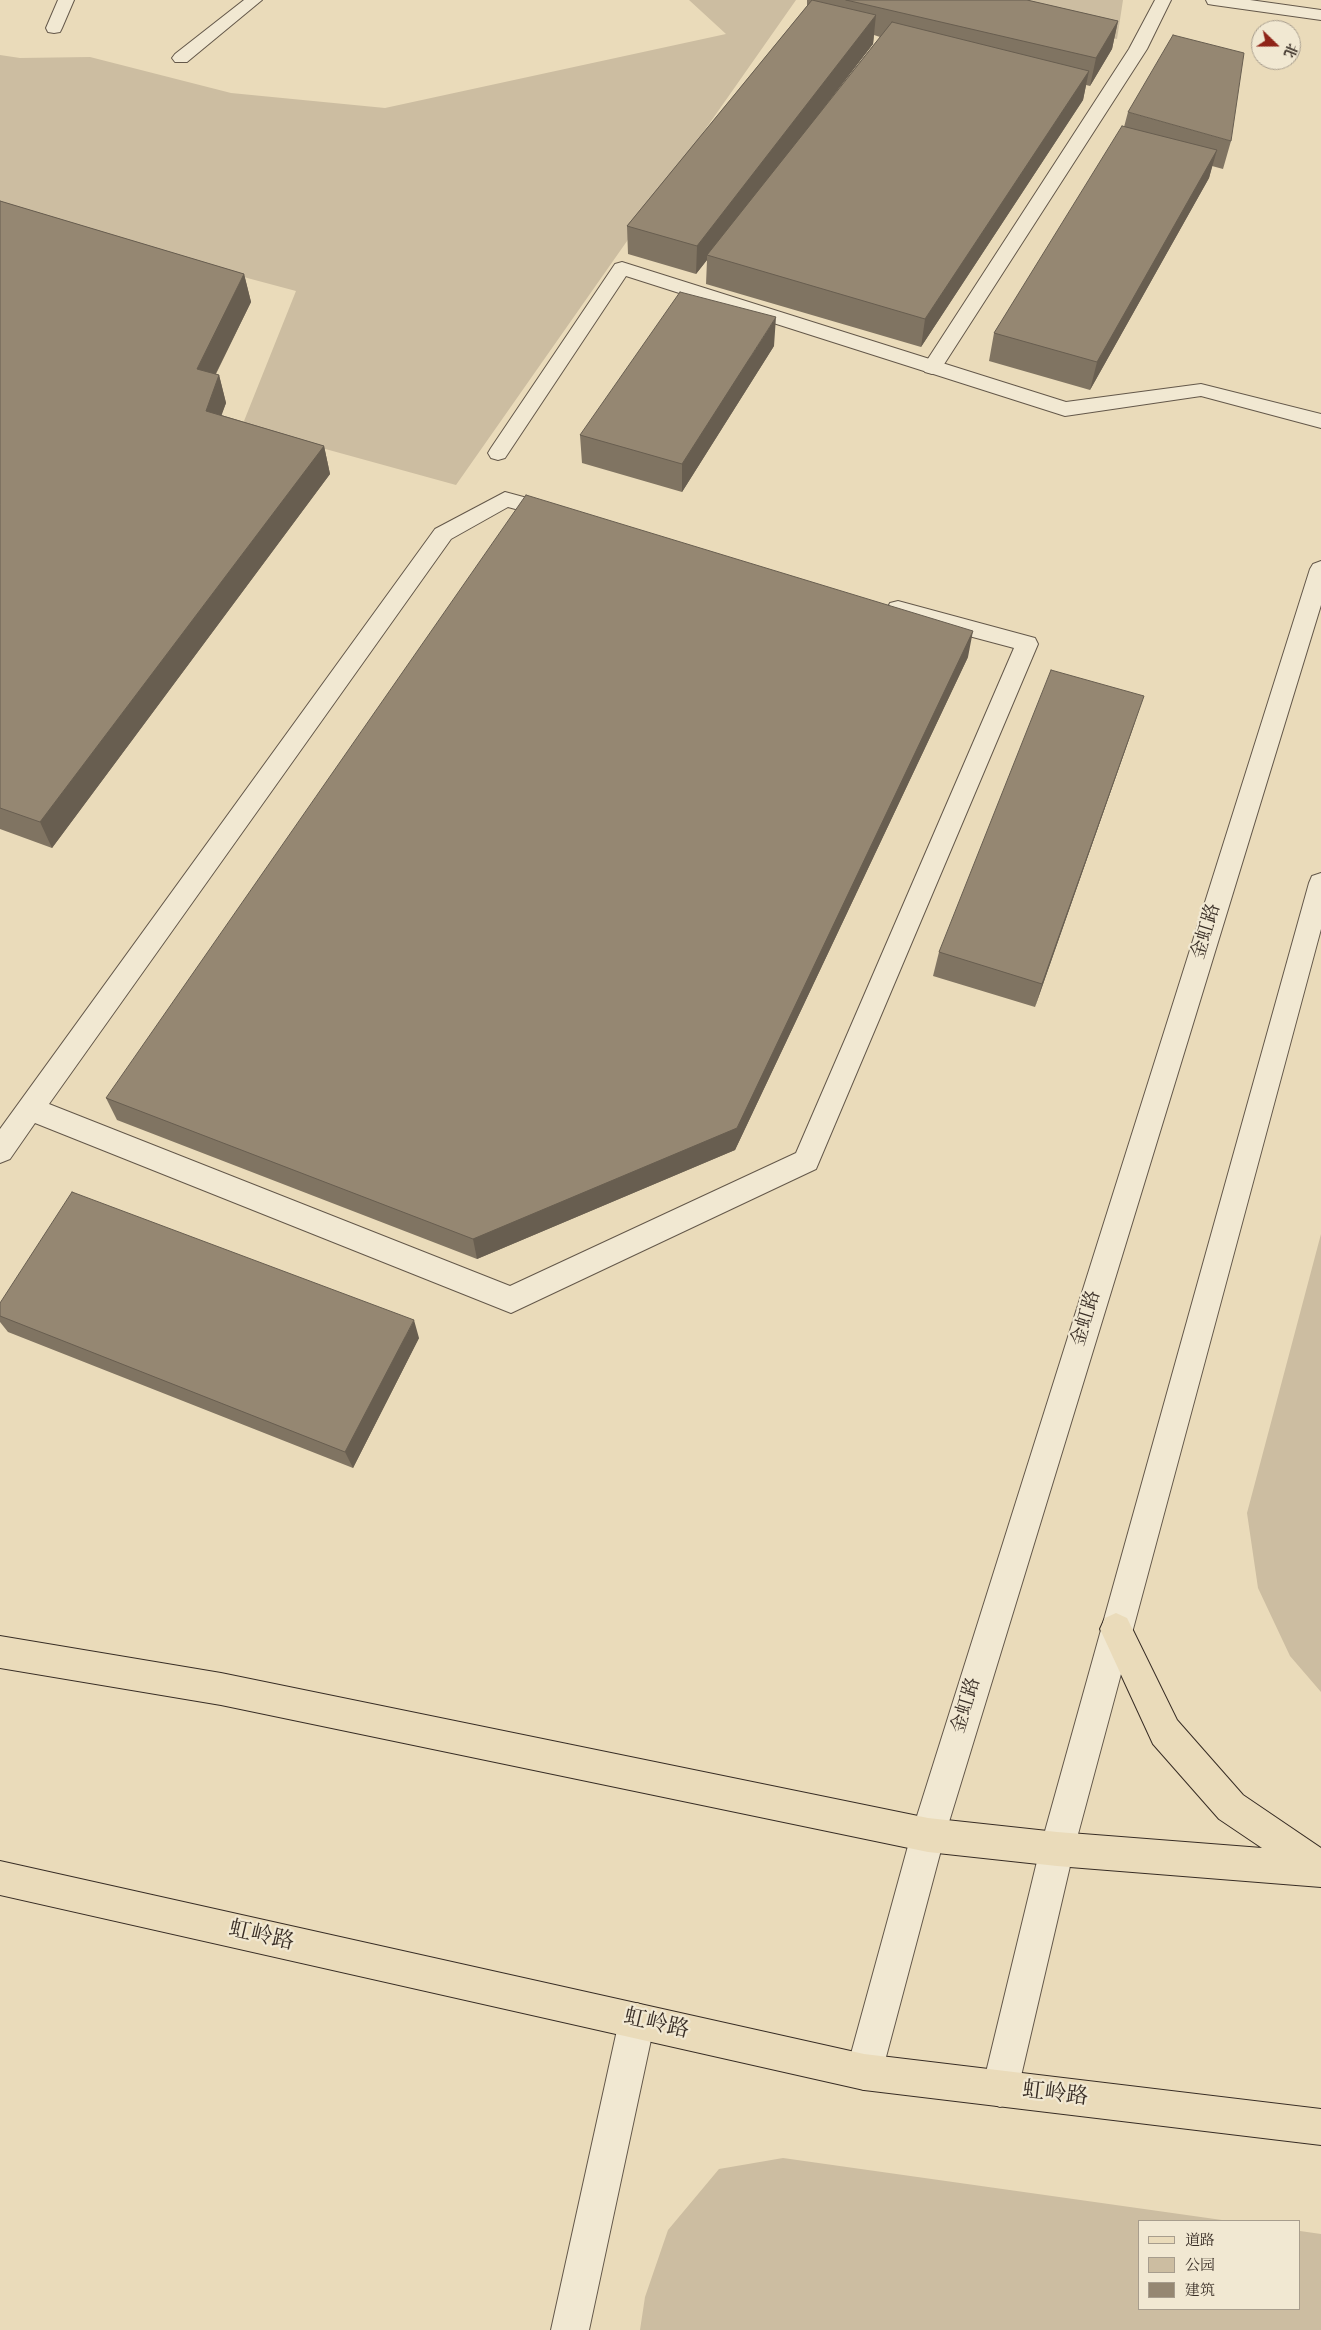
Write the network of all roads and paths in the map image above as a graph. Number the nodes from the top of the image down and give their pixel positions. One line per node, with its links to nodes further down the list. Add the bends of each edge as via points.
1 (66, 0): 6 (street)
2 (254, 0): 7 (street)
3 (1163, 0): 8 (street, via 1138,49)
4 (1214, 0): 5 (street)
5 (1321, 15)
6 (54, 28)
7 (181, 58)
8 (932, 368): 9 (street, via 1065,409 1201,390); 10 (street, via 622,268)
9 (1321, 421)
10 (498, 453)
11 (581, 520): 15 (street, via 505,499 443,534)
12 (1321, 569): 19 (street, 金虹路)
13 (875, 602): 15 (street, via 1027,644 806,1161 511,1300)
14 (1321, 883): 17 (street)
15 (30, 1109): 16 (street)
16 (0, 1151)
17 (1116, 1629): 20 (street); 21 (main road, via 1165,1732 1230,1807)
18 (0, 1652): 19 (main road, via 221,1689)
19 (928, 1835): 20 (main road); 24 (street, 金虹路)
20 (1056, 1849): 21 (main road); 25 (street)
21 (1321, 1869)
22 (0, 1878): 23 (main road, 虹岭路)
23 (636, 2021): 24 (main road, 虹岭路); 27 (street)
24 (864, 2072): 25 (main road, 虹岭路)
25 (1000, 2090): 26 (main road, 虹岭路)
26 (1321, 2127)
27 (570, 2330)

